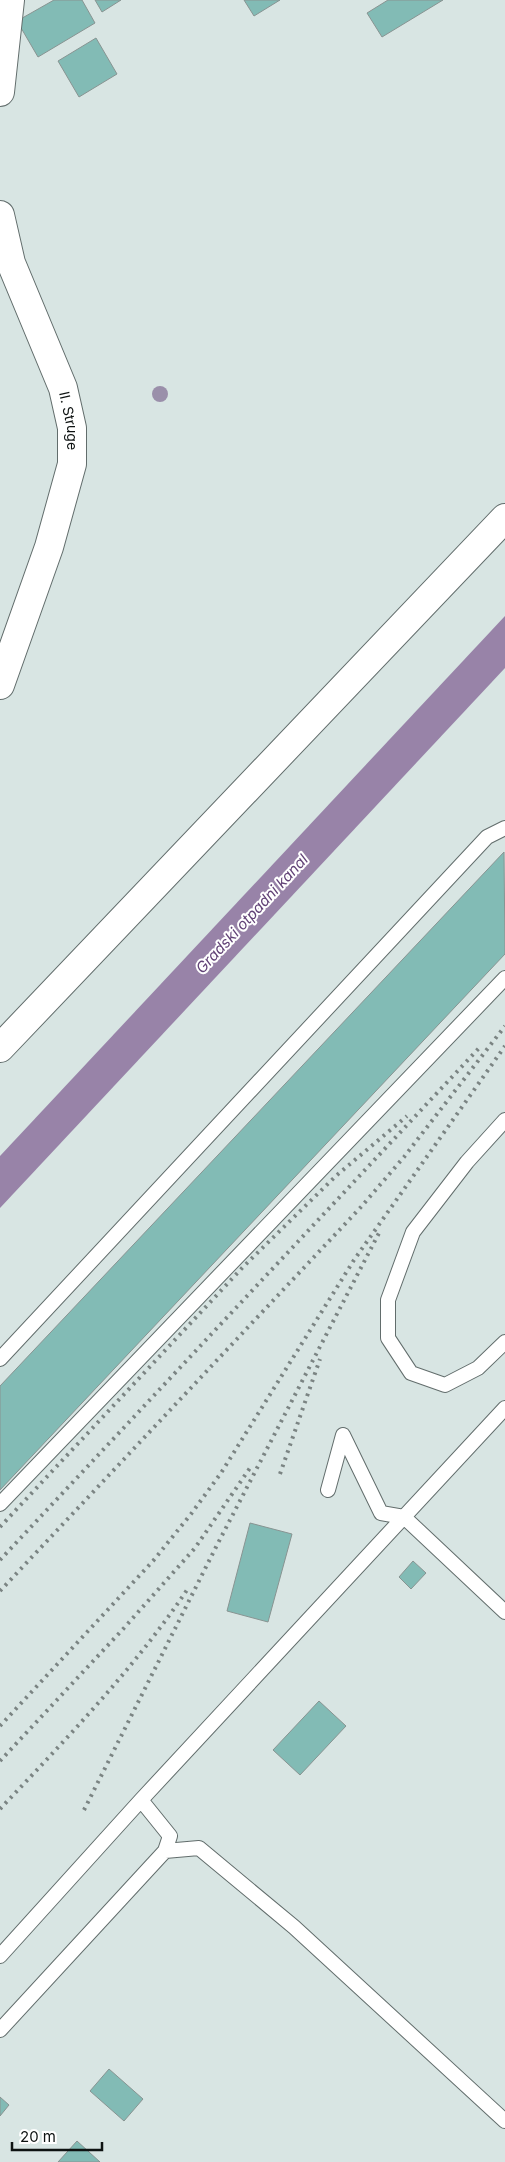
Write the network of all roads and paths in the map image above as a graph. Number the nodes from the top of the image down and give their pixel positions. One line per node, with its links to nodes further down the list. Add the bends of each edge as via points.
1 (10, 0): 2 (street)
2 (0, 92)
3 (0, 215): 5 (street, II. Struge, via 11,263 63,388 72,428 72,464 50,547)
4 (505, 518): 8 (street)
5 (0, 685)
6 (505, 828): 11 (lane, via 487,837)
7 (505, 978): 14 (lane)
8 (1, 1046)
9 (505, 1120): 10 (lane, via 467,1162 413,1232 388,1300 388,1338 410,1373 445,1385 478,1368)
10 (505, 1342)
11 (0, 1359)
12 (505, 1408): 15 (lane)
13 (328, 1490): 15 (lane, via 343,1435 381,1513)
14 (0, 1504)
15 (404, 1517): 16 (lane); 17 (lane)
16 (505, 1612)
17 (141, 1800): 18 (lane, via 170,1836); 19 (lane)
18 (165, 1851): 20 (lane); 21 (lane, via 199,1848 294,1927)
19 (2, 1952)
20 (0, 2030)
21 (505, 2121)

